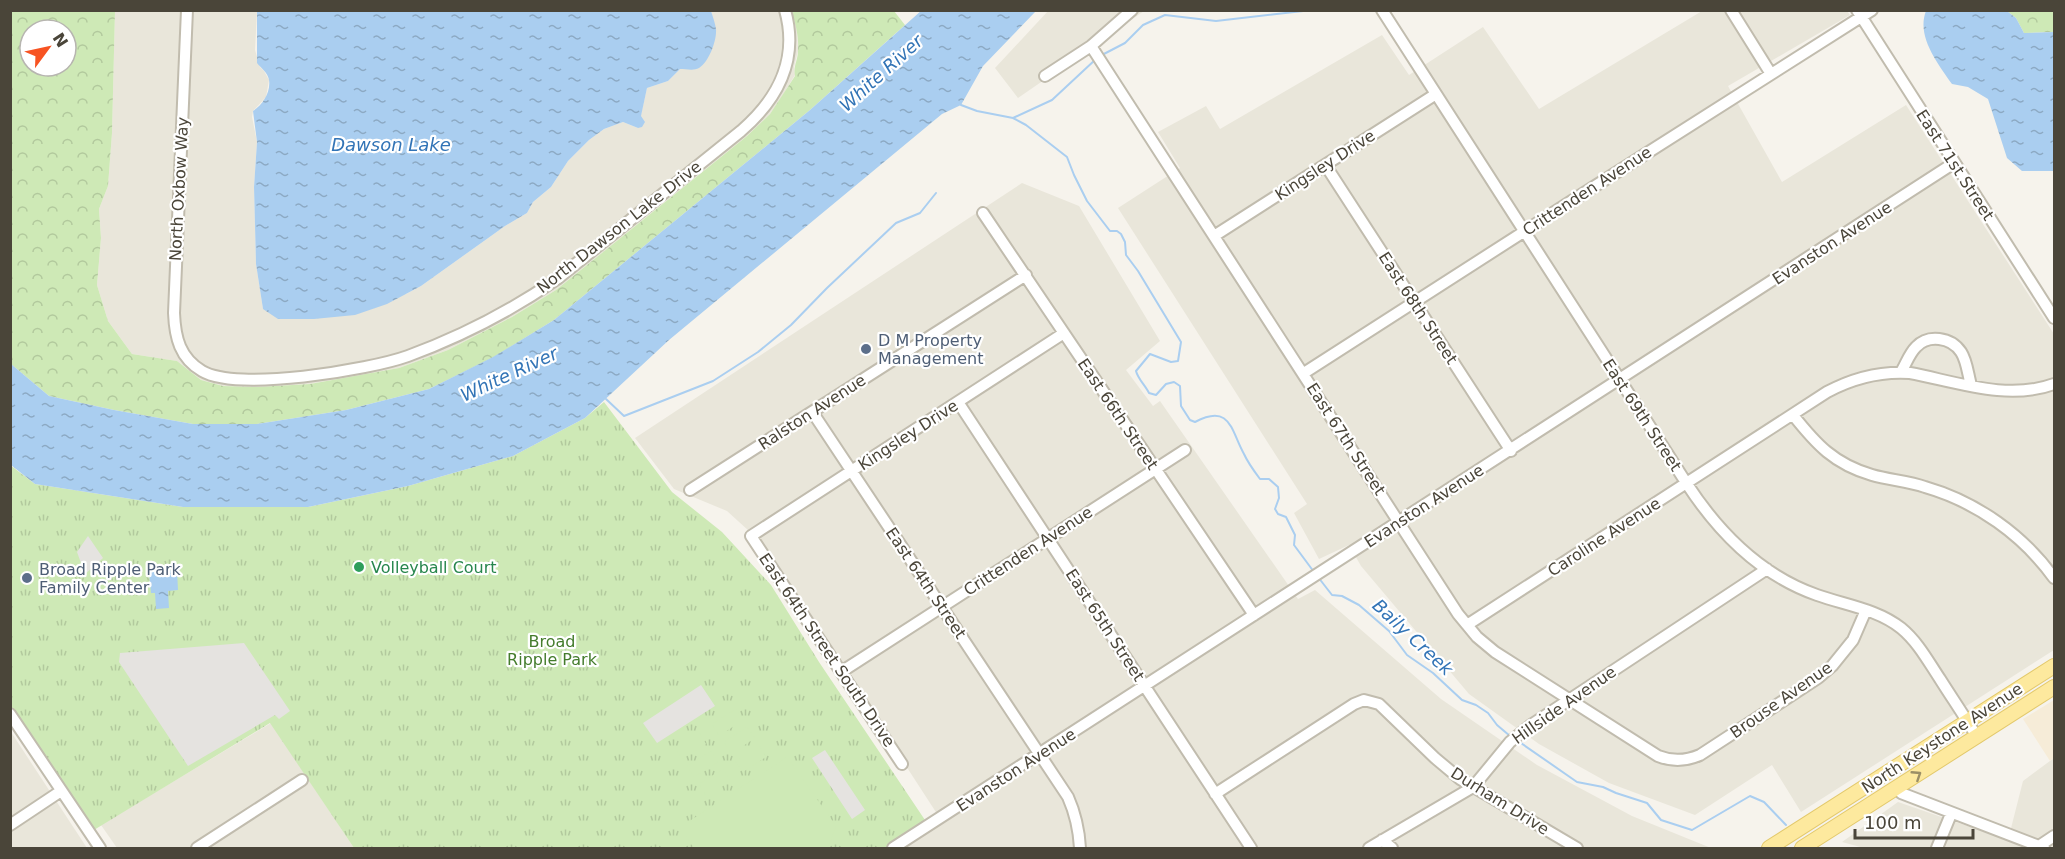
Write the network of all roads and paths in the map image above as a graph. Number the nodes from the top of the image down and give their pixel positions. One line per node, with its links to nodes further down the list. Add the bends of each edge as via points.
1 (187, 10): 21 (street, North Oxbow Way, via 174,313 179,348)
2 (785, 10): 21 (street, North Dawson Lake Drive, via 790,38 786,65 759,114 540,290 461,334 393,362 358,370 268,380 209,375)
3 (1132, 10): 8 (street)
4 (1382, 10): 11 (street, East 69th Street)
5 (1731, 10): 9 (street)
6 (1872, 10): 7 (street, Crittenden Avenue)
7 (1859, 14): 9 (street, Crittenden Avenue); 12 (street, East 71st Street)
8 (1091, 46): 10 (street); 16 (street, East 67th Street)
9 (1771, 74): 15 (street, Crittenden Avenue)
10 (1045, 76)
11 (1436, 94): 13 (street, Kingsley Drive); 15 (street, East 69th Street)
12 (1954, 163): 19 (street, East 71st Street); 24 (street, Evanston Avenue)
13 (1326, 166): 16 (street, Kingsley Drive); 18 (street, East 68th Street)
14 (983, 213): 17 (street, East 66th Street)
15 (1525, 231): 18 (street, Crittenden Avenue); 24 (street, East 69th Street)
16 (1214, 236): 23 (street, East 67th Street)
17 (1026, 275): 20 (street, East 66th Street); 28 (street, Ralston Avenue)
18 (1414, 302): 23 (street, Crittenden Avenue); 31 (street, East 68th Street)
19 (2055, 318)
20 (1064, 333): 27 (street, Kingsley Drive); 32 (street, East 66th Street)
21 (191, 363)
22 (1901, 372): 26 (street, Caroline Avenue); 26 (street, via 1920,344 1942,339 1962,354); 29 (street, Caroline Avenue, via 1854,380 1827,392)
23 (1304, 373): 36 (street, East 67th Street)
24 (1620, 380): 31 (street, Evanston Avenue); 34 (street, East 69th Street)
25 (2055, 384): 26 (street, Caroline Avenue, via 2020,392)
26 (1971, 385)
27 (958, 402): 33 (street, Kingsley Drive); 38 (street, East 65th Street)
28 (813, 413): 33 (street, East 64th Street); 35 (street, Ralston Avenue)
29 (1793, 415): 34 (street, Caroline Avenue); 40 (street, via 1817,444 1847,465 1871,475 1926,487 1983,513 2026,544)
30 (1185, 450): 32 (street, Crittenden Avenue)
31 (1510, 451): 36 (street, Evanston Avenue)
32 (1154, 469): 38 (street, Crittenden Avenue); 43 (street, East 66th Street)
33 (852, 471): 37 (street, Kingsley Drive); 41 (street, East 64th Street)
34 (1687, 484): 39 (street, East 69th Street, via 1722,532); 44 (street, Caroline Avenue)
35 (690, 490)
36 (1400, 522): 43 (street, Evanston Avenue); 44 (street, East 67th Street)
37 (751, 536): 46 (street, East 64th Street South Drive)
38 (1048, 538): 41 (street, Crittenden Avenue); 47 (street, East 65th Street)
39 (1767, 569): 42 (street, East 69th Street, via 1809,592); 49 (street, Hillside Avenue)
40 (2055, 578)
41 (942, 607): 46 (street, Crittenden Avenue); 53 (street, East 64th Street)
42 (1866, 610): 51 (street, East 69th Street, via 1895,624 1915,641); 54 (street, Brouse Avenue, via 1847,650 1821,676 1698,756)
43 (1254, 615): 47 (street, Evanston Avenue)
44 (1467, 626): 49 (street, East 67th Street, via 1495,652)
45 (2055, 666): 51 (main road, North Keystone Avenue)
46 (842, 672): 55 (street, East 64th Street South Drive)
47 (1145, 687): 53 (street, Evanston Avenue); 60 (street, East 65th Street)
48 (2055, 687): 52 (main road, North Keystone Avenue)
49 (1568, 699): 54 (street, East 67th Street, via 1656,755); 57 (street, Hillside Avenue, via 1514,739)
50 (10, 714): 58 (street)
51 (1967, 722): 52 (street, East 69th Street); 74 (main road, North Keystone Avenue)
52 (1977, 737): 75 (main road, North Keystone Avenue, one-way to 52)
53 (1039, 754): 68 (street, Evanston Avenue); 69 (street, East 64th Street, via 1068,797 1079,830)
54 (1672, 760)
55 (902, 764)
56 (302, 780): 67 (street)
57 (1473, 787): 60 (street, Durham Drive, via 1435,759 1384,708 1364,700); 64 (street, Hillside Avenue); 73 (street, Durham Drive)
58 (62, 791): 62 (street); 66 (street)
59 (1901, 793): 61 (street)
60 (1215, 794): 70 (street, East 65th Street)
61 (1952, 814): 65 (street); 76 (street)
62 (10, 825)
63 (2055, 836): 65 (street)
64 (1382, 840): 71 (street, Hillside Avenue); 72 (street)
65 (2042, 847)
66 (100, 849)
67 (197, 849)
68 (893, 849)
69 (1080, 849)
70 (1251, 849)
71 (1369, 849)
72 (1392, 849)
73 (1577, 849)
74 (1769, 849)
75 (1803, 849)
76 (1937, 849)

